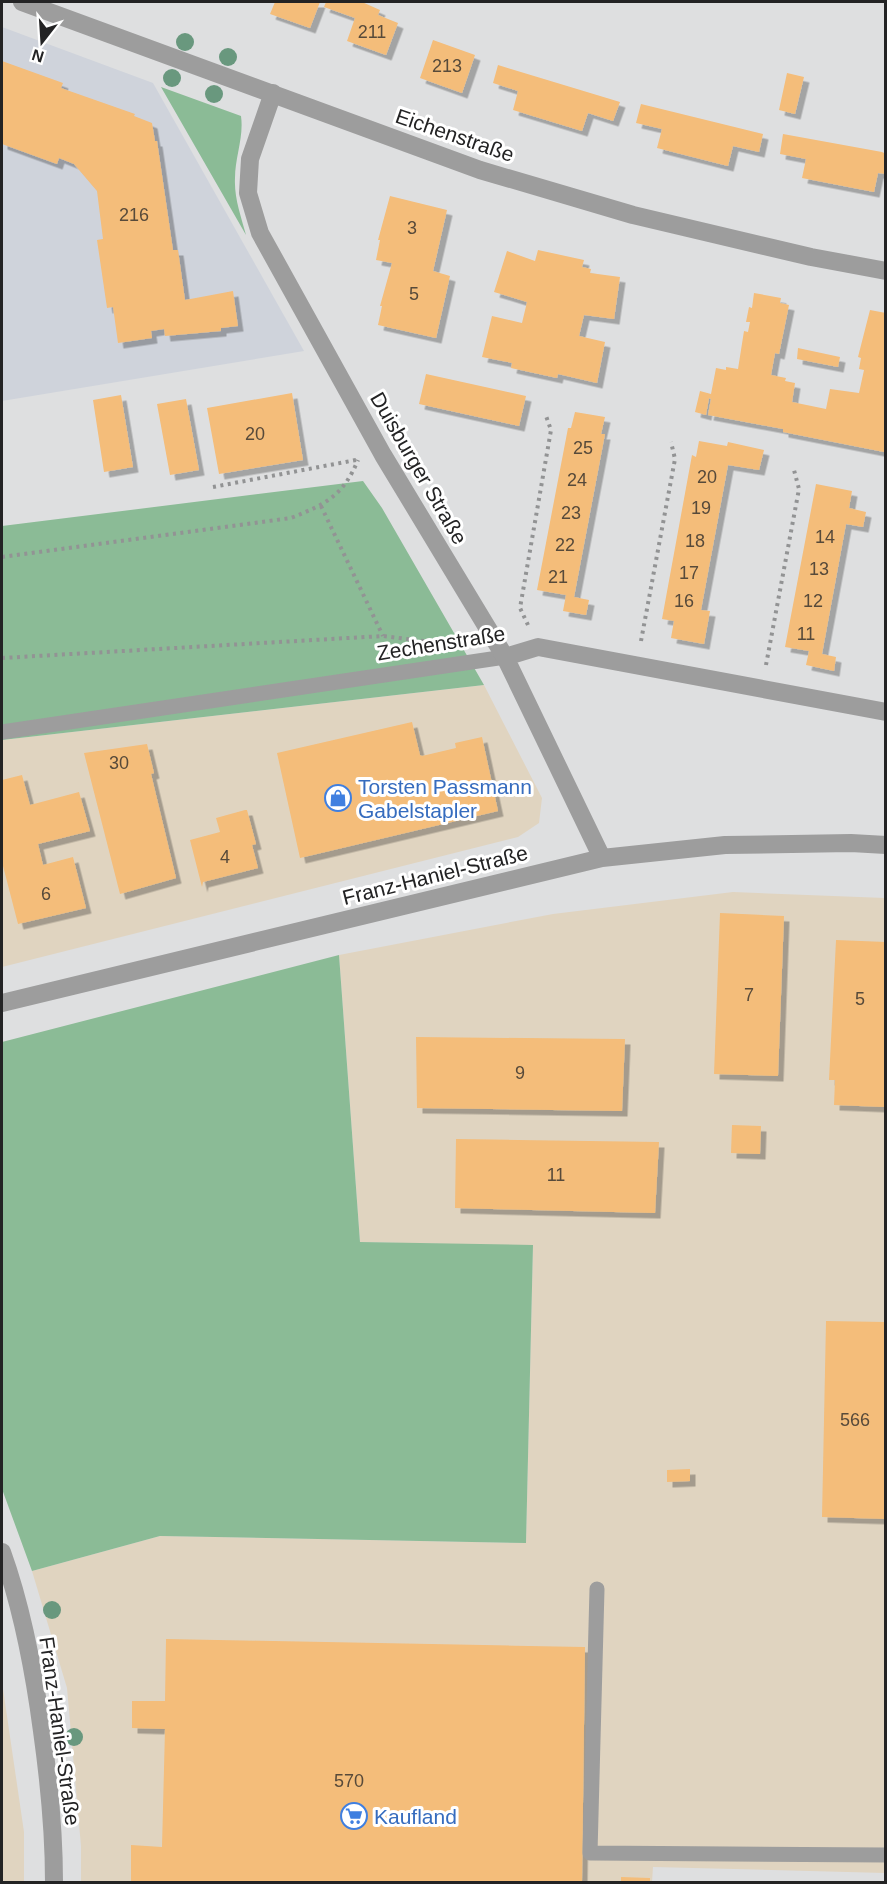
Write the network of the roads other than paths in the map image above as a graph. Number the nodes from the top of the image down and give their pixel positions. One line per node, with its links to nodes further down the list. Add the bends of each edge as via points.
1 (22, 2): 2 (street, Eichenstraße)
2 (273, 93): 3 (street, Eichenstraße, via 480,170 633,215); 4 (street, Duisburger Straße, via 250,159 248,193 260,233 383,455)
3 (885, 271)
4 (505, 657): 5 (street, Zechenstraße, via 538,647); 6 (lane, Zechenstraße); 8 (street, Duisburger Straße)
5 (885, 712)
6 (2, 732)
7 (885, 845): 8 (street, Franz-Haniel-Straße, via 725,845)
8 (602, 858): 9 (street, Franz-Haniel-Straße)
9 (2, 1002)
10 (2, 1552): 13 (street, Franz-Haniel-Straße, via 37,1690 48,1778)
11 (597, 1589): 12 (lane, via 590,1852)
12 (885, 1855)
13 (54, 1882)

